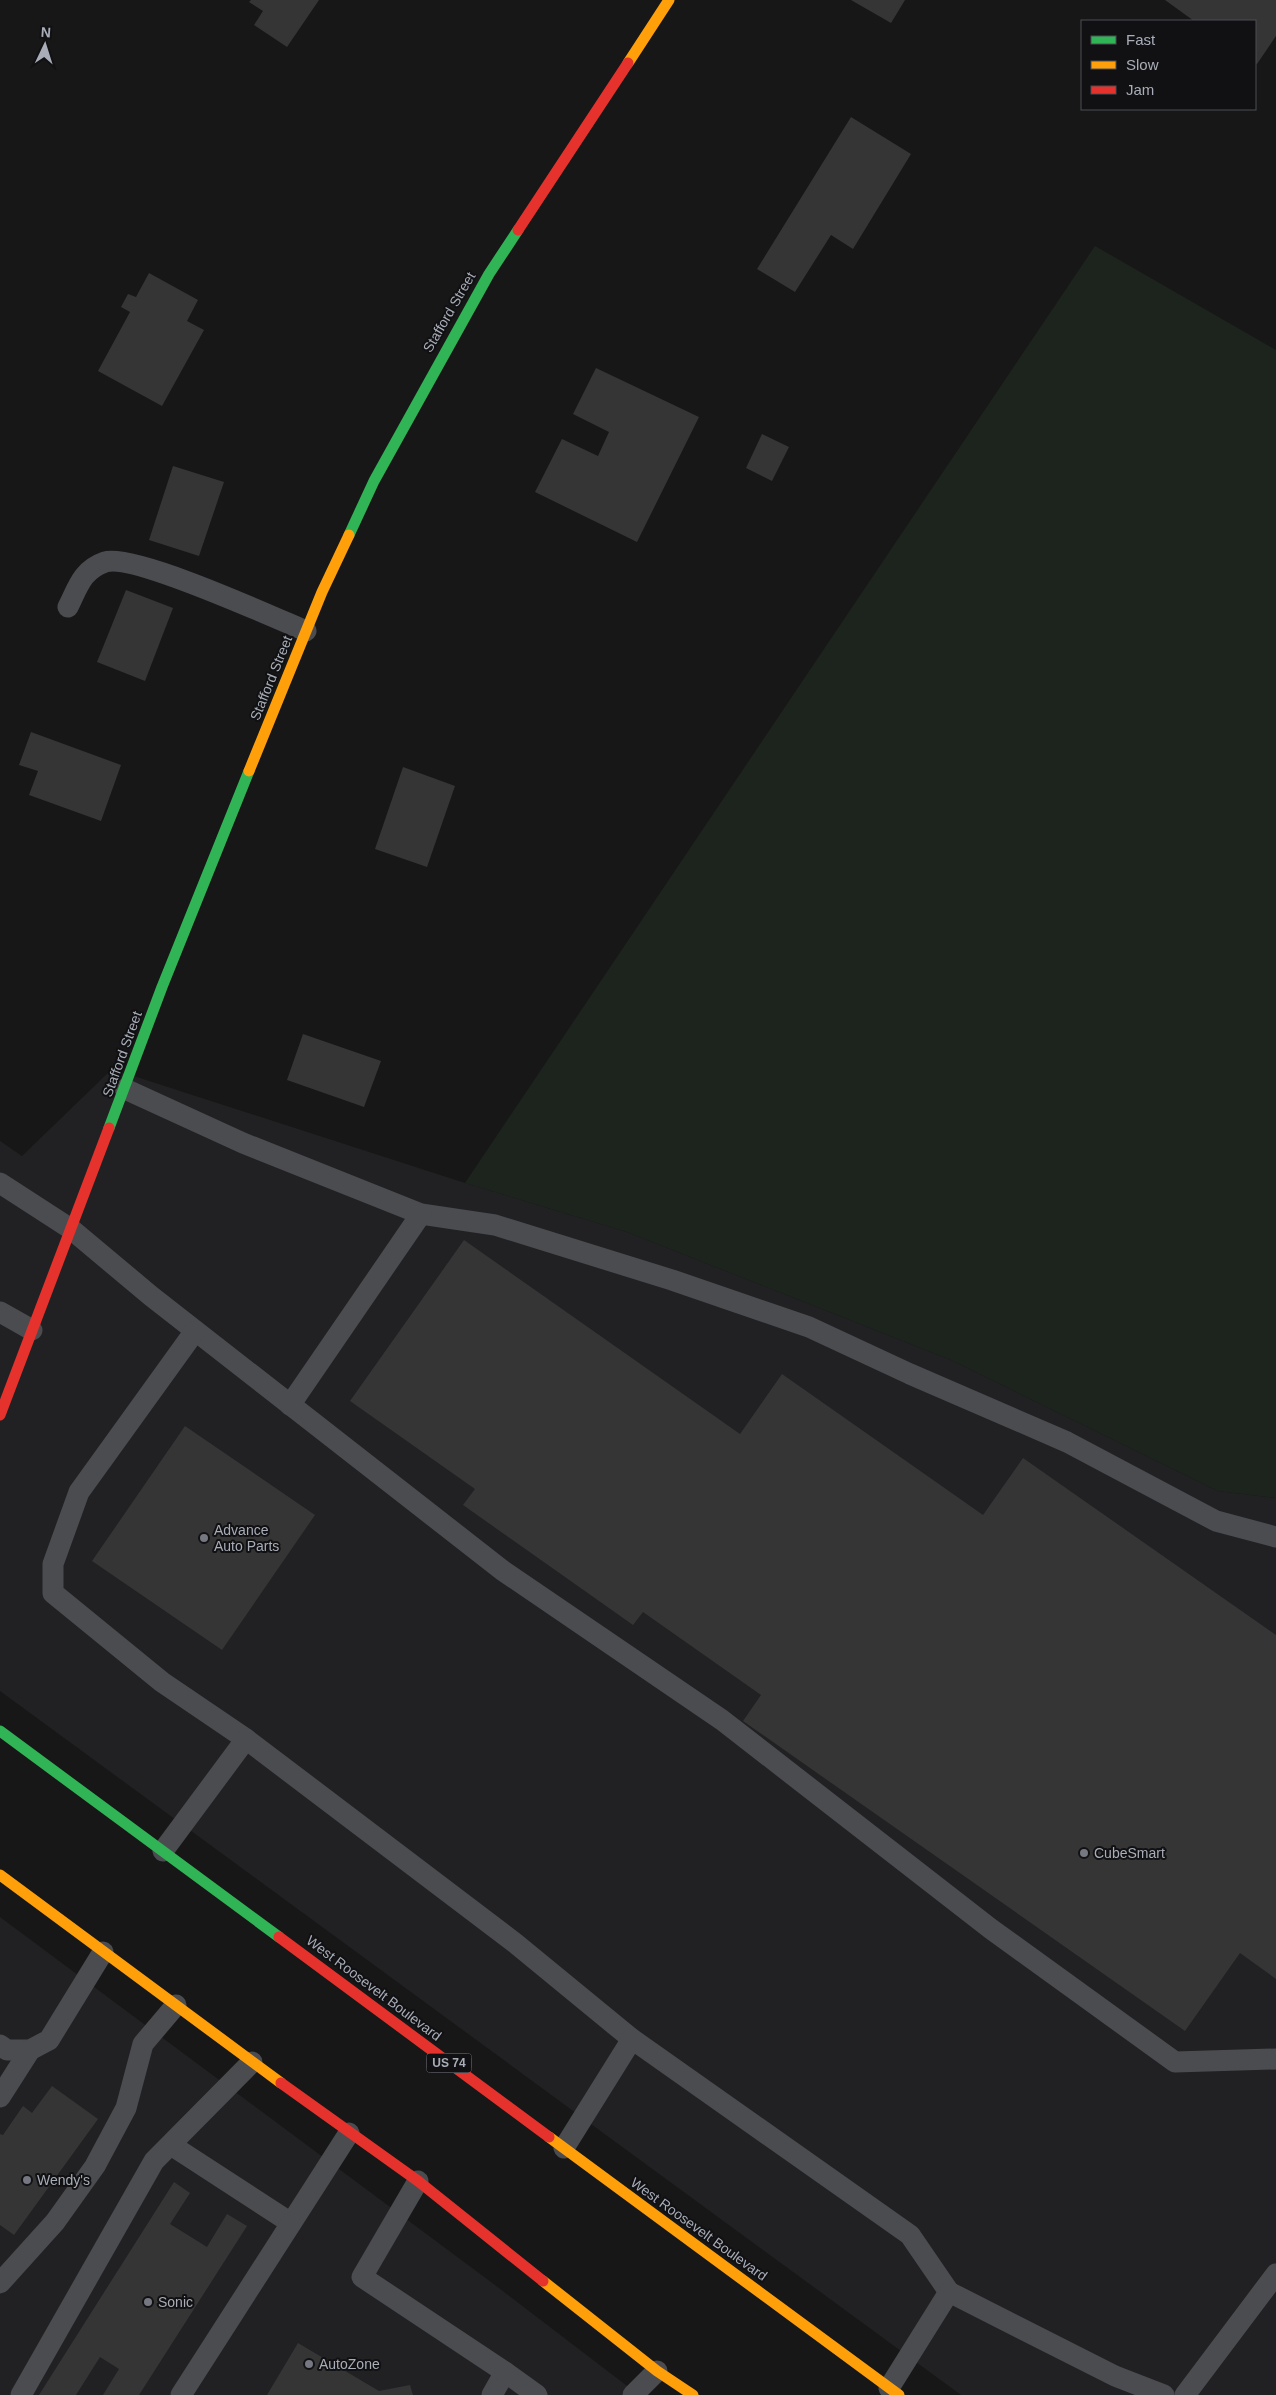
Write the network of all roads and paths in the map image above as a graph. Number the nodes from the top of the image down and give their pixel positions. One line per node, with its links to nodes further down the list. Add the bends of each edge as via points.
1 (669, 0): 3 (main road, Stafford Street, via 488,274 374,481)
2 (68, 607): 3 (lane, via 86,572 107,561 132,564 168,575)
3 (306, 631): 4 (main road, Stafford Street, via 162,987)
4 (125, 1089): 6 (lane, via 243,1143); 7 (main road, Stafford Street)
5 (0, 1183): 7 (lane)
6 (421, 1214): 11 (lane); 13 (lane, via 495,1225 810,1326 919,1378 1067,1442 1216,1521)
7 (71, 1229): 9 (main road, Stafford Street); 10 (lane)
8 (0, 1312): 9 (lane)
9 (32, 1330): 12 (main road, Stafford Street)
10 (195, 1331): 11 (lane); 15 (lane, via 79,1492 53,1564 53,1593 162,1682)
11 (290, 1405): 23 (lane, via 502,1570 722,1720 1021,1951 1175,2062)
12 (0, 1415)
13 (1276, 1537)
14 (0, 1731): 16 (main road, West Roosevelt Boulevard / US 74)
15 (246, 1738): 16 (lane); 20 (lane, via 515,1943)
16 (163, 1851): 28 (main road, West Roosevelt Boulevard / US 74)
17 (0, 1875): 18 (main road)
18 (103, 1952): 19 (main road); 22 (lane, via 48,2040)
19 (176, 2006): 24 (main road); 32 (lane, via 143,2044 126,2108 95,2166 55,2222)
20 (632, 2039): 28 (lane); 33 (lane, via 910,2235)
21 (0, 2044): 22 (lane, via 7,2050)
22 (30, 2050): 25 (lane)
23 (1276, 2058)
24 (252, 2062): 26 (main road); 27 (lane)
25 (0, 2097)
26 (349, 2134): 29 (main road); 30 (lane)
27 (171, 2145): 30 (lane); 37 (lane, via 154,2161)
28 (564, 2148): 36 (main road, West Roosevelt Boulevard / US 74)
29 (418, 2181): 34 (main road); 35 (lane, via 362,2277)
30 (291, 2222): 38 (lane)
31 (1276, 2274): 44 (lane)
32 (0, 2283)
33 (949, 2292): 36 (lane); 43 (lane, via 1115,2376)
34 (657, 2371): 41 (lane); 42 (main road)
35 (505, 2372): 39 (lane); 40 (lane)
36 (894, 2392)
37 (21, 2395)
38 (181, 2395)
39 (492, 2395)
40 (537, 2395)
41 (633, 2395)
42 (693, 2395)
43 (1164, 2395)
44 (1185, 2395)

